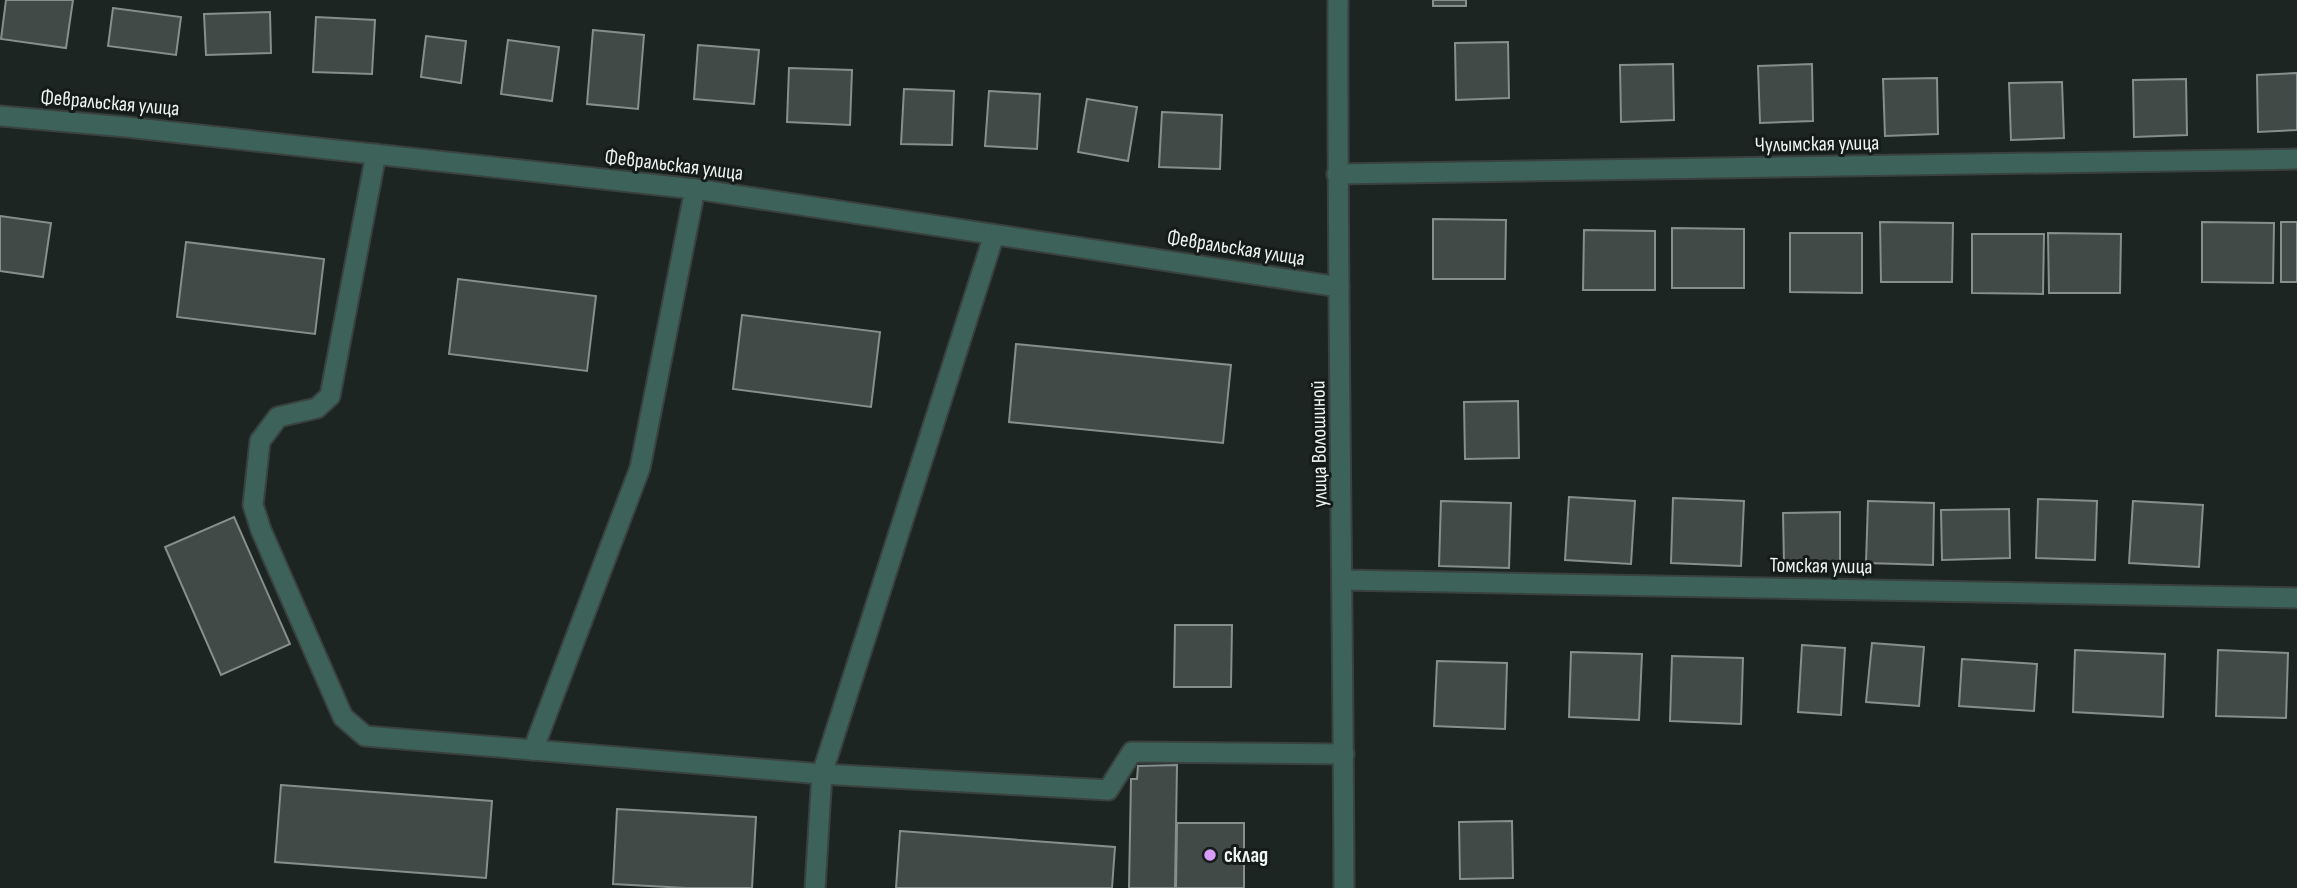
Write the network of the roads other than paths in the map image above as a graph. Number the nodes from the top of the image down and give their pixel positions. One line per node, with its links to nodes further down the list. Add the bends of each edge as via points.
1 (1338, 0): 5 (street, улица Волошиной)
2 (0, 116): 3 (street, Февральская улица)
3 (376, 154): 6 (street, Февральская улица); 11 (street, via 330,396 317,408 278,417 260,441 253,505 343,717 365,736)
4 (2297, 159): 5 (street, Чулымская улица)
5 (1337, 174): 8 (street, улица Волошиной)
6 (695, 189): 7 (street, Февральская улица); 11 (street, via 640,468)
7 (994, 235): 8 (street, Февральская улица); 13 (street)
8 (1339, 287): 9 (street, улица Волошиной)
9 (1343, 580): 10 (street, Томская улица); 12 (street, улица Волошиной)
10 (2297, 598)
11 (533, 750): 13 (street)
12 (1344, 754): 13 (street, via 1132,752 1108,790); 15 (street, улица Волошиной)
13 (822, 774): 14 (street)
14 (815, 888)
15 (1344, 888)

